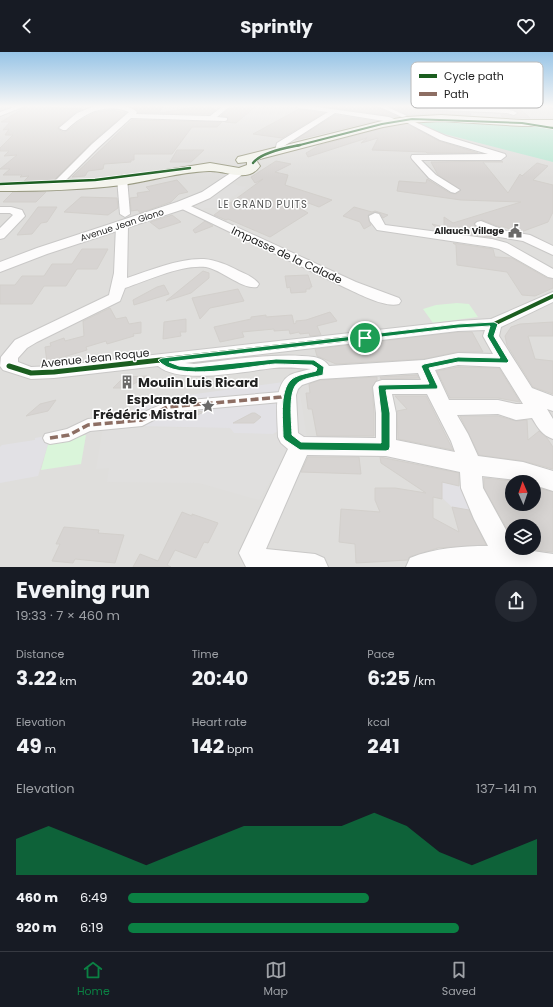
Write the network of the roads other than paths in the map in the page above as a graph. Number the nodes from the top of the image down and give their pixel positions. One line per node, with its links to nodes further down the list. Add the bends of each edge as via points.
1 (114, 130): 10 (street)
2 (304, 130): 5 (street, via 280,145)
3 (363, 130): 5 (main road)
4 (426, 130): 12 (street, via 502,156 415,157 434,179)
5 (276, 151): 6 (main road)
6 (245, 165): 7 (main road); 13 (street, Avenue Jean Giono, via 206,195)
7 (223, 167): 8 (main road); 20 (street, Avenue Jean Giono, via 225,177 182,203)
8 (122, 180): 10 (main road); 16 (street, Avenue Jean Roque)
9 (0, 184): 10 (main road)
10 (56, 185): 11 (main road)
11 (0, 187)
12 (455, 190)
13 (182, 206): 16 (street, Avenue Jean Giono); 26 (street, Impasse de la Calade, via 374,295)
14 (0, 210): 18 (street, via 18,212 19,216)
15 (375, 216): 22 (street, via 381,228 492,242)
16 (123, 220): 21 (street, Avenue Jean Giono); 24 (street, Avenue Jean Roque)
17 (481, 224): 19 (street, via 502,234 526,238)
18 (0, 235)
19 (553, 251)
20 (0, 262)
21 (0, 267)
22 (553, 274)
23 (252, 284): 24 (street, via 226,270 204,263 183,266)
24 (119, 285): 31 (street, Avenue Jean Roque, via 115,298 21,344 9,357)
25 (553, 296): 27 (street)
26 (394, 301)
27 (494, 324): 28 (street, Avenue Jean Roque); 29 (street, via 491,336)
28 (162, 360): 31 (street, Avenue Jean Roque, via 54,372 31,373); 32 (street, via 169,366 194,370 276,362 305,362 318,364 321,367)
29 (505, 361): 30 (street, via 458,360); 35 (street, via 526,393)
30 (424, 366): 32 (street); 33 (street)
31 (5, 367)
32 (320, 373): 34 (street, via 296,380 289,386)
33 (434, 387): 36 (street); 40 (street, via 382,387 386,413)
34 (287, 395): 38 (street, via 167,407 142,420 88,425 69,435); 39 (street, via 288,437)
35 (545, 407): 36 (street, via 516,412 498,407); 37 (street, via 547,426)
36 (443, 408): 41 (street, via 461,440)
37 (553, 431)
38 (50, 438)
39 (300, 446): 40 (street); 44 (street, via 252,553 256,561)
40 (386, 447): 41 (street)
41 (470, 465): 42 (street, via 510,469); 43 (street, via 472,488)
42 (553, 481)
43 (508, 559): 45 (street, via 462,558); 46 (street)
44 (315, 567)
45 (419, 567)
46 (553, 567)

